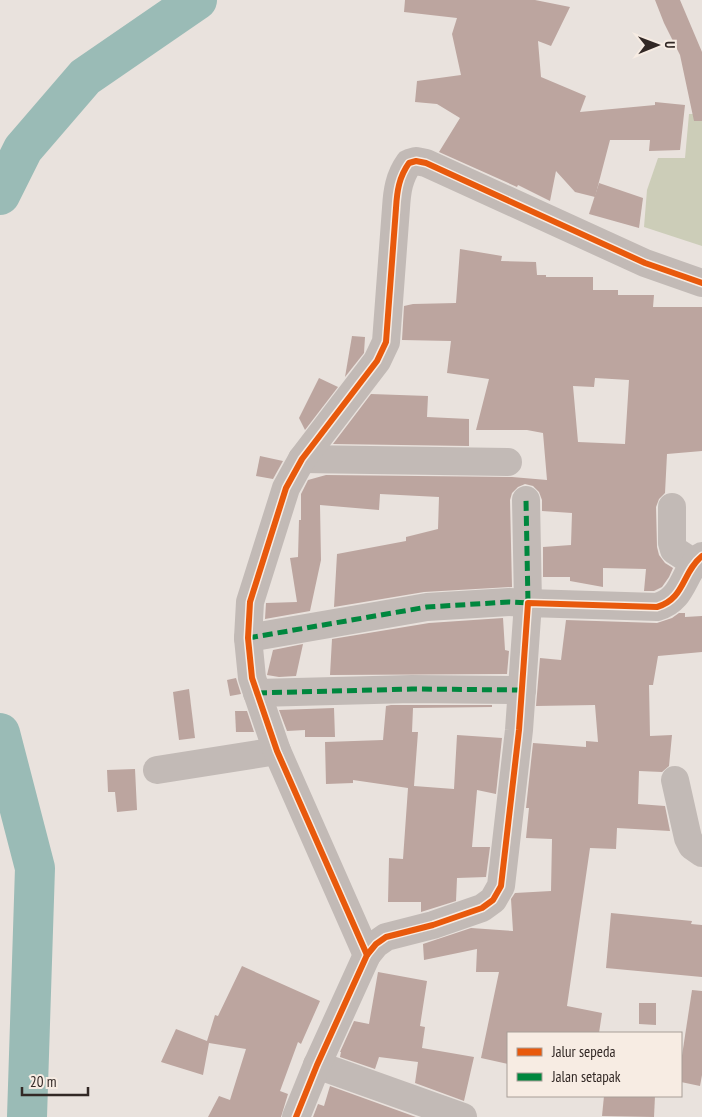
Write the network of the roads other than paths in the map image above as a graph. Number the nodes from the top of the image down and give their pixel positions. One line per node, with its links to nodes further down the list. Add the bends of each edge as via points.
1 (702, 283): 2 (street, via 645,263 426,162 409,163 402,172 398,187 386,342 377,361)
2 (302, 459): 3 (street); 8 (street, via 286,488 257,578 250,602)
3 (508, 462)
4 (526, 500): 7 (street)
5 (672, 507): 6 (street, via 674,550)
6 (698, 560): 7 (street, via 676,597 656,608)
7 (528, 603): 8 (street, via 427,608); 9 (street)
8 (248, 638): 10 (street)
9 (522, 690): 10 (street); 15 (street, via 501,886 493,900 482,908 386,937)
10 (256, 693): 11 (street)
11 (277, 751): 12 (street); 15 (street)
12 (157, 770)
13 (675, 780): 14 (street, via 688,838 692,846)
14 (702, 852)
15 (367, 955): 16 (street)
16 (317, 1065): 17 (street); 18 (street)
17 (296, 1117)
18 (463, 1117)

